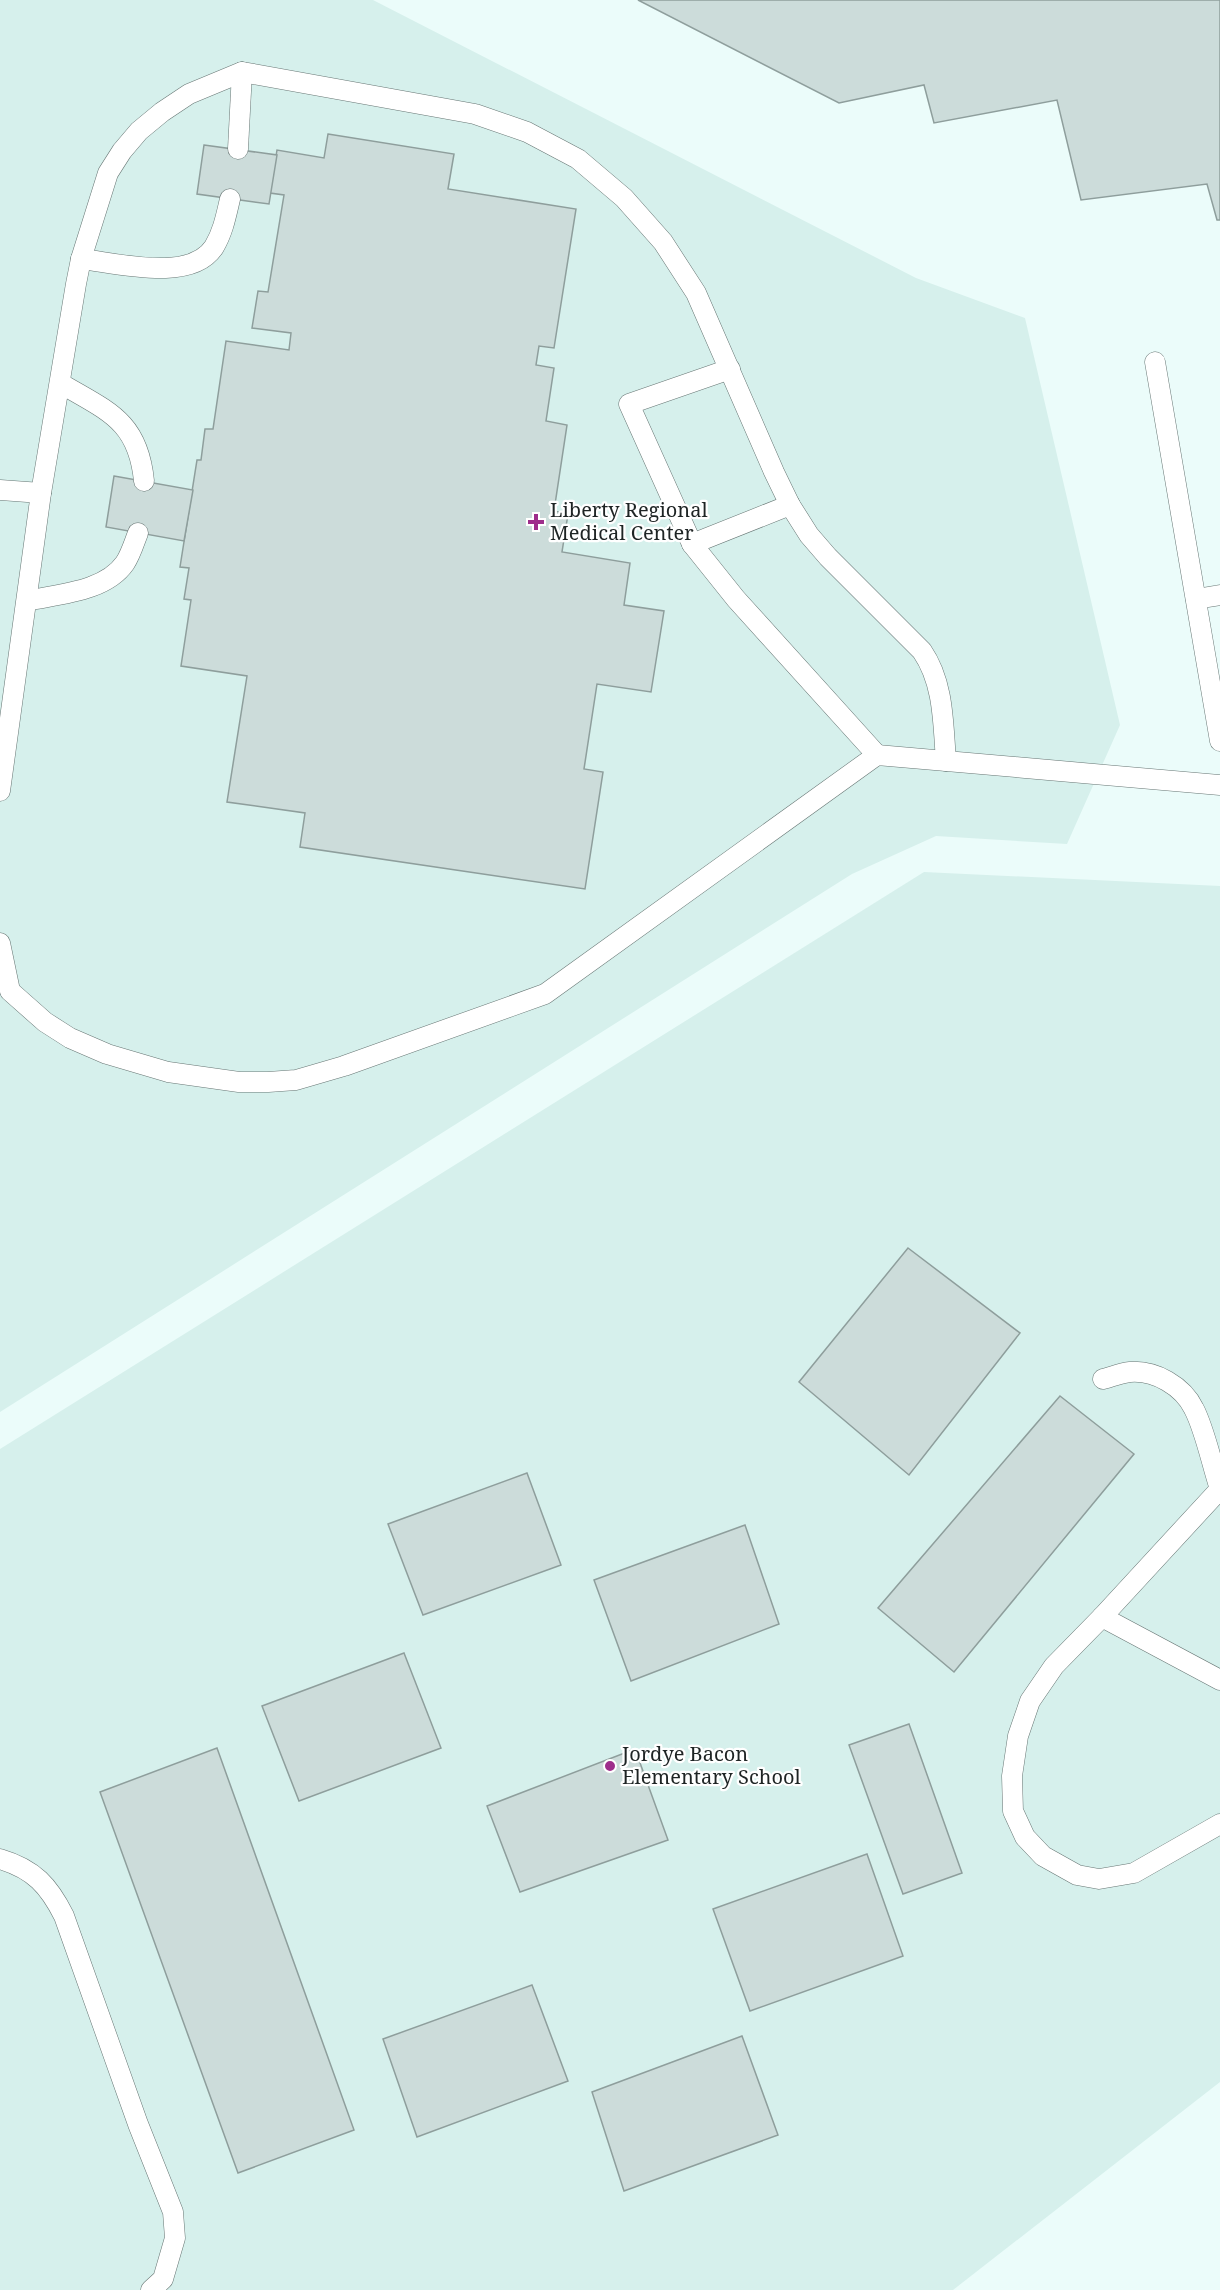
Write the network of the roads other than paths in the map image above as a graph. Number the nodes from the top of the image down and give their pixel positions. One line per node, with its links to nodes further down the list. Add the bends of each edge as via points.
1 (242, 72): 2 (lane); 4 (lane, via 189,94 139,131 108,173); 6 (lane, via 475,114 527,132 578,159 624,198 663,242 696,293)
2 (238, 149)
3 (230, 199): 4 (lane, via 223,229 213,249 201,261 170,269)
4 (81, 259): 7 (lane)
5 (1155, 363): 15 (lane)
6 (730, 369): 11 (lane); 13 (lane, via 629,404)
7 (60, 383): 8 (lane, via 117,417 129,430); 10 (lane)
8 (144, 481)
9 (0, 490): 10 (lane)
10 (41, 493): 16 (lane)
11 (790, 505): 13 (lane); 19 (lane, via 828,558 931,664 938,684)
12 (138, 533): 16 (lane, via 124,564 111,577 91,587)
13 (693, 544): 18 (lane, via 736,598)
14 (1220, 595): 15 (lane)
15 (1196, 599): 17 (lane)
16 (27, 602): 21 (lane)
17 (1220, 741)
18 (877, 755): 19 (lane); 23 (lane, via 545,993 320,1074 296,1080 239,1082 168,1072 70,1038)
19 (946, 761): 20 (lane)
20 (1220, 785)
21 (0, 791)
22 (0, 944): 23 (lane)
23 (5, 994)
24 (1103, 1379): 25 (lane, via 1129,1372 1168,1380 1194,1408 1220,1489)
25 (1102, 1617): 26 (lane); 27 (lane, via 1054,1666 1030,1701 1018,1736 1012,1776 1012,1811 1025,1837 1043,1856 1077,1875 1099,1879 1134,1873)
26 (1220, 1680)
27 (1220, 1824)
28 (0, 1859): 29 (lane, via 34,1875 56,1900 172,2212 175,2238 163,2279)
29 (151, 2290)

